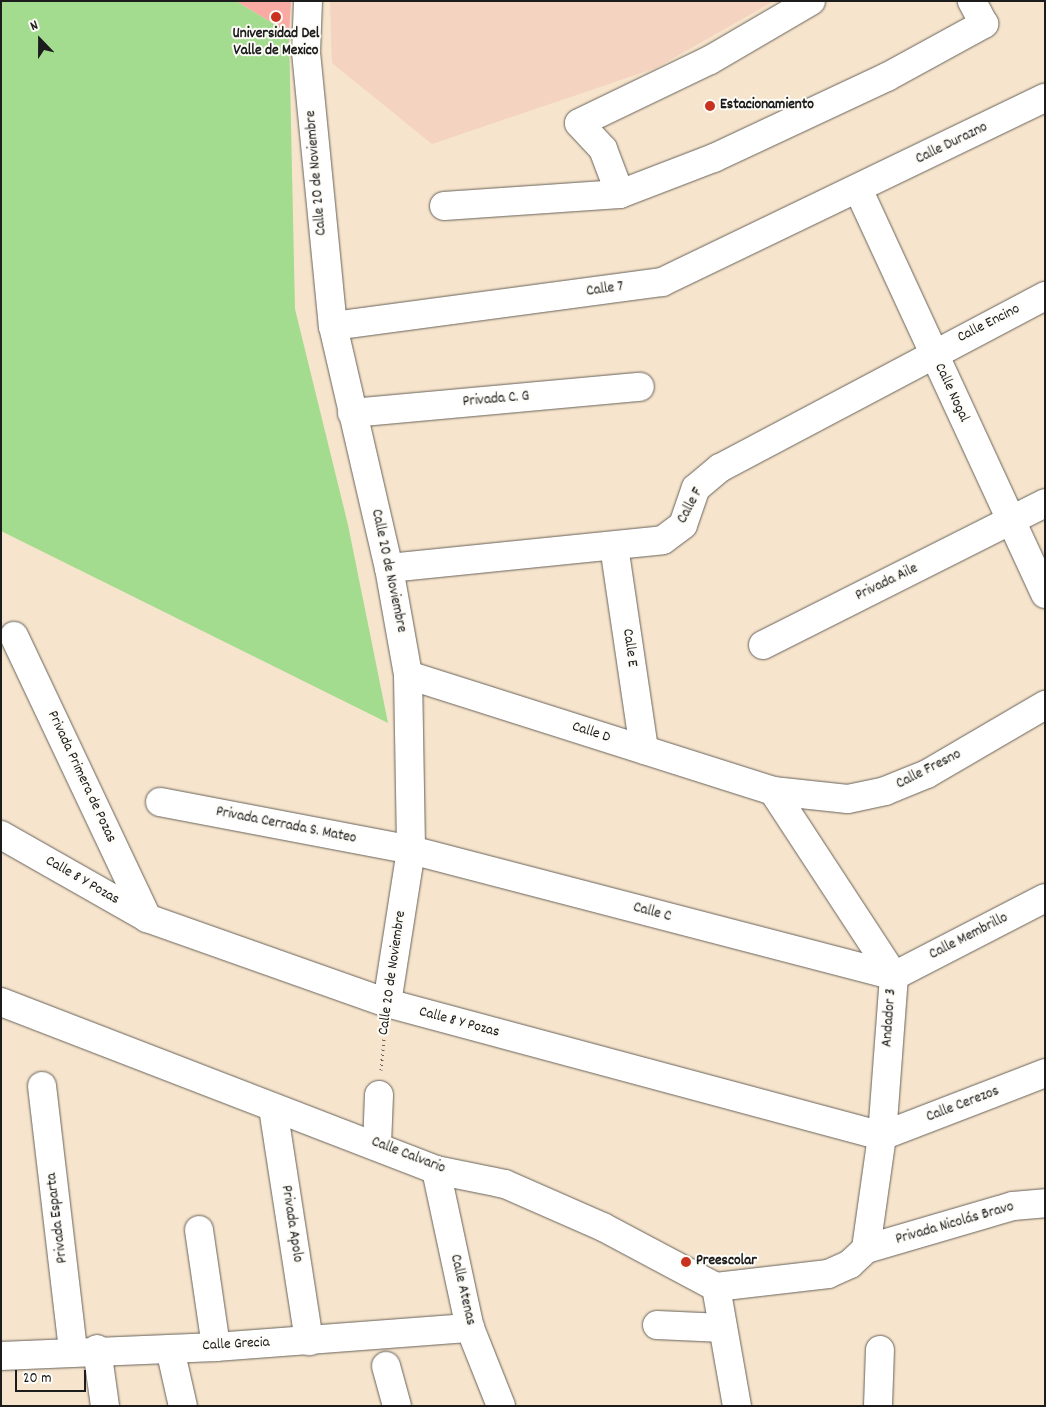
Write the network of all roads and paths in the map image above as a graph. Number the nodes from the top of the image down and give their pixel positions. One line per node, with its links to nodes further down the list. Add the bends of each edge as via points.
1 (308, 1): 9 (street, Calle 20 de Noviembre, via 306,52)
2 (810, 1): 6 (street, via 710,60 578,123 603,150)
3 (972, 1): 6 (street, via 984,24 895,73 714,158)
4 (1045, 98): 5 (street, Calle Durazno)
5 (859, 191): 9 (street, Calle 7, via 662,282); 10 (street, Calle Nogal)
6 (620, 194): 7 (street)
7 (444, 206)
8 (1045, 296): 10 (street, Calle Encino)
9 (333, 326): 12 (street, Calle 20 de Noviembre)
10 (933, 353): 14 (street, Calle Nogal); 15 (street, Calle F, via 720,468 696,488 683,525 663,540)
11 (640, 387): 12 (street, Privada C. G)
12 (352, 413): 16 (street, Calle 20 de Noviembre)
13 (1045, 503): 14 (street, Privada Aile)
14 (1010, 522): 17 (street, Calle Nogal); 19 (street, Privada Aile)
15 (614, 546): 16 (street, Calle F); 22 (street, Calle E)
16 (389, 568): 20 (street, Calle 20 de Noviembre)
17 (1045, 594)
18 (14, 636): 28 (street, Privada Primera de Pozas)
19 (763, 645)
20 (408, 675): 22 (street, Calle D); 26 (street, Calle 20 de Noviembre)
21 (1045, 705): 23 (street, Calle Fresno, via 927,774 886,791 848,799)
22 (644, 750): 23 (street, Calle D)
23 (773, 791): 29 (street, Andador 3)
24 (160, 802): 26 (street, Privada Cerrada S. Mateo)
25 (1, 835): 28 (street, Calle 8 Y Pozas)
26 (411, 850): 29 (street, Calle C); 31 (street, Calle 20 de Noviembre)
27 (1045, 898): 29 (street, Calle Membrillo)
28 (147, 918): 31 (street, Calle 8 Y Pozas)
29 (894, 976): 36 (street, Andador 3)
30 (1, 1002): 35 (street, Calle Calvario)
31 (387, 1003): 34 (path, Calle 20 de Noviembre); 36 (street, Calle 8 Y Pozas)
32 (1045, 1073): 36 (street, Calle Cerezos)
33 (42, 1086): 48 (street, Privada Esparta)
34 (379, 1095): 37 (street)
35 (273, 1108): 37 (street, Calle Calvario); 46 (street, Privada Apolo)
36 (882, 1136): 41 (street, Andador 3)
37 (377, 1145): 38 (street, Calle Calvario)
38 (436, 1170): 42 (street, Calle Calvario, via 505,1184 603,1227); 44 (street, Calle Atenas)
39 (1045, 1202): 41 (street, Privada Nicolás Bravo, via 1013,1206)
40 (199, 1230): 47 (street)
41 (866, 1249): 42 (street, via 850,1264 828,1274)
42 (716, 1287): 45 (street)
43 (657, 1325): 45 (street)
44 (470, 1328): 46 (street, Calle Grecia); 56 (street, Calle Atenas)
45 (723, 1328): 57 (street)
46 (309, 1341): 47 (street, Calle Grecia)
47 (216, 1347): 49 (street, Calle Grecia)
48 (85, 1349): 49 (street, Calle Grecia); 51 (street, Calle Grecia); 53 (street, Privada Esparta)
49 (170, 1349): 54 (street)
50 (880, 1350): 58 (street)
51 (1, 1356)
52 (386, 1366): 55 (street)
53 (106, 1406)
54 (183, 1406)
55 (397, 1406)
56 (501, 1406)
57 (737, 1406)
58 (878, 1406)

